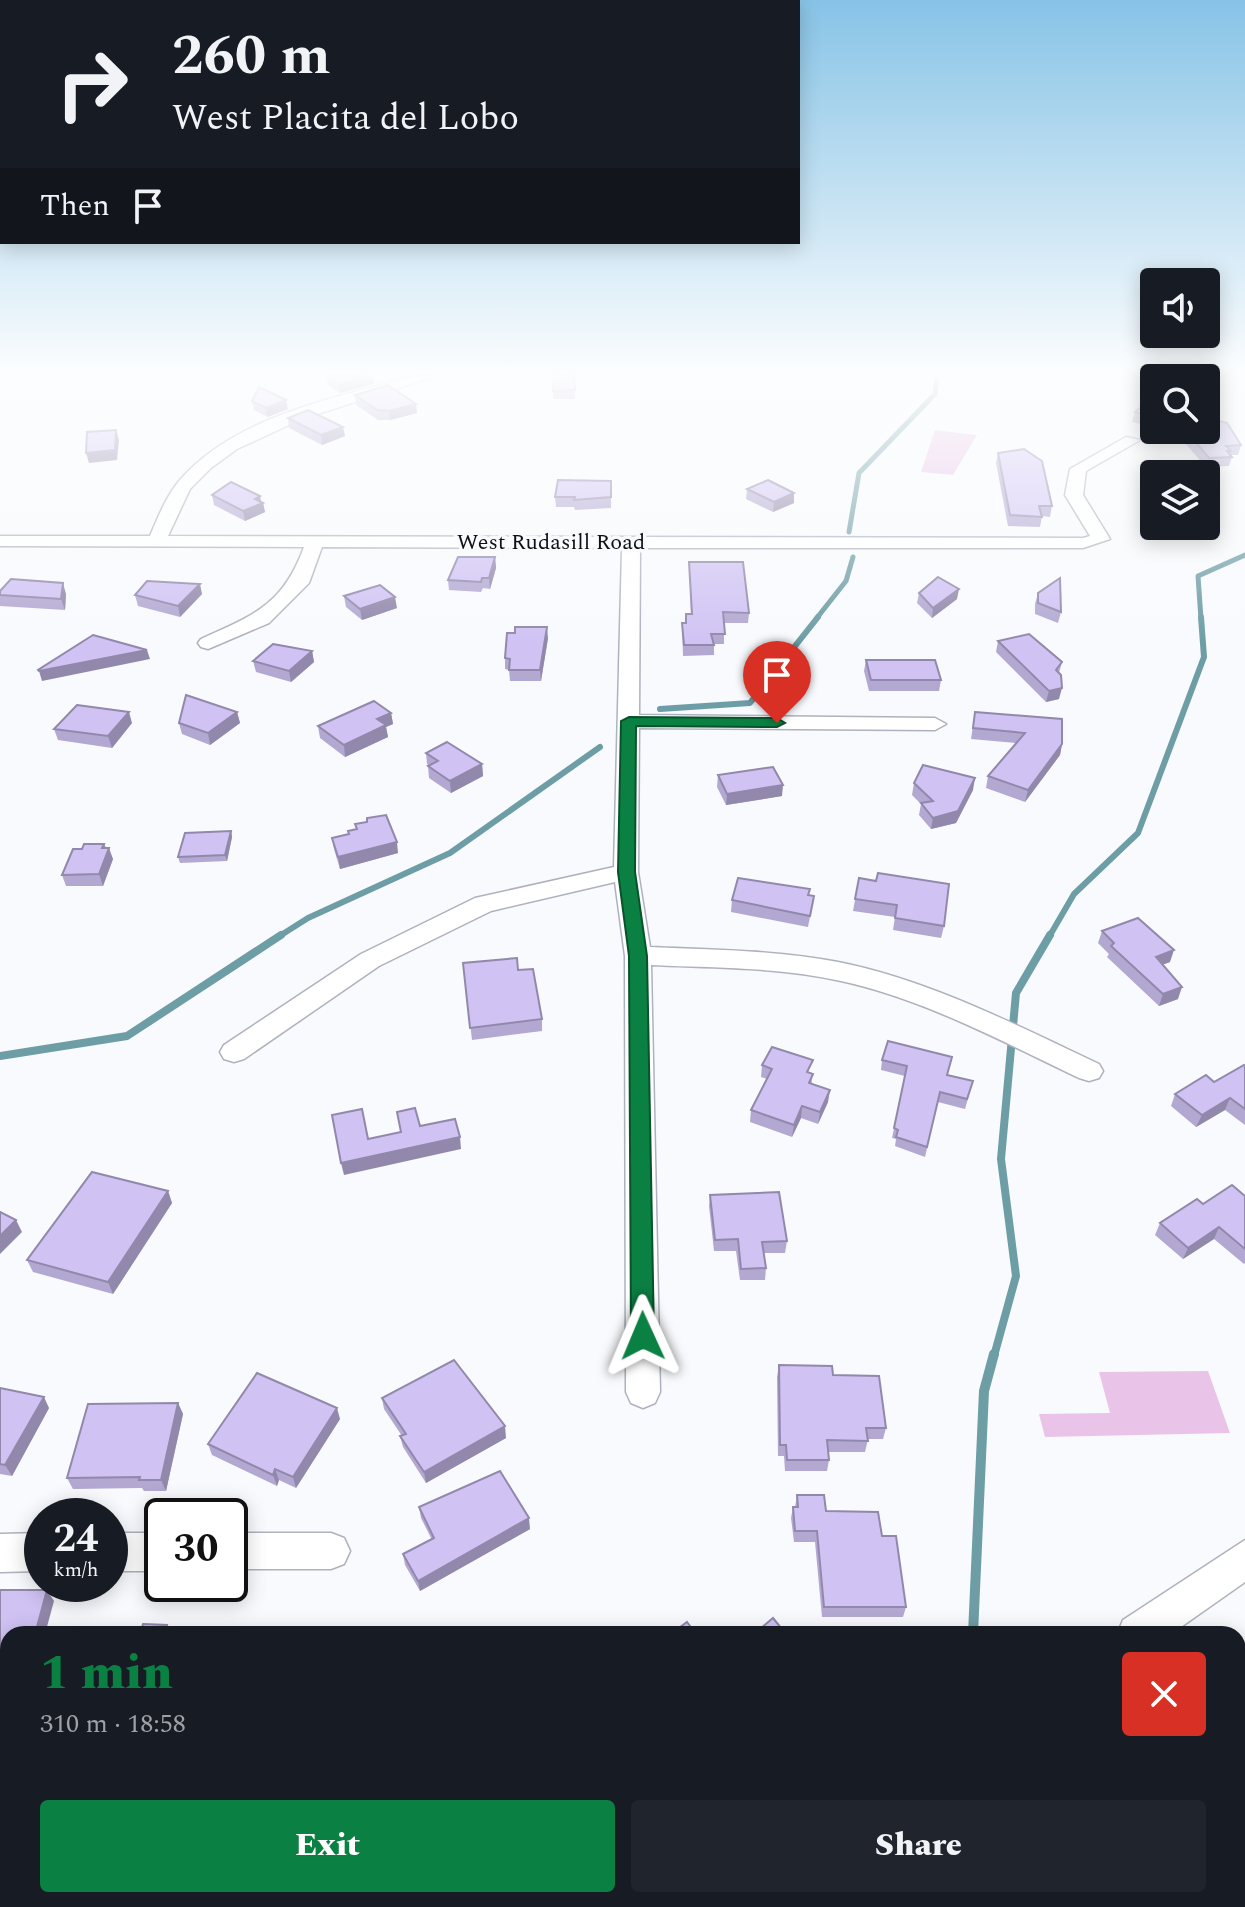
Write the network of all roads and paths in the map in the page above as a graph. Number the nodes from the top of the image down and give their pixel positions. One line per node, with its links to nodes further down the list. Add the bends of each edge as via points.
1 (206, 465): 4 (street, via 184,486)
2 (1085, 465): 6 (street, West Rudasill Road, via 1078,469 1074,495 1101,539 1083,543)
3 (0, 541): 4 (street, West Rudasill Road)
4 (156, 541): 5 (street, West Rudasill Road)
5 (315, 542): 6 (street, West Rudasill Road); 7 (street, via 302,579 262,619)
6 (631, 542): 8 (street)
7 (208, 643)
8 (629, 721): 9 (street); 10 (street)
9 (935, 724)
10 (626, 872): 11 (street); 12 (street, via 484,904 370,960)
11 (638, 956): 13 (street, via 760,961 866,978 975,1016); 14 (street)
12 (234, 1052)
13 (1089, 1071)
14 (643, 1392)
15 (248, 1551): 16 (street)
16 (331, 1551)
17 (24, 1552): 18 (street)
18 (0, 1553)
19 (1245, 1559): 20 (street)
20 (1149, 1626)

